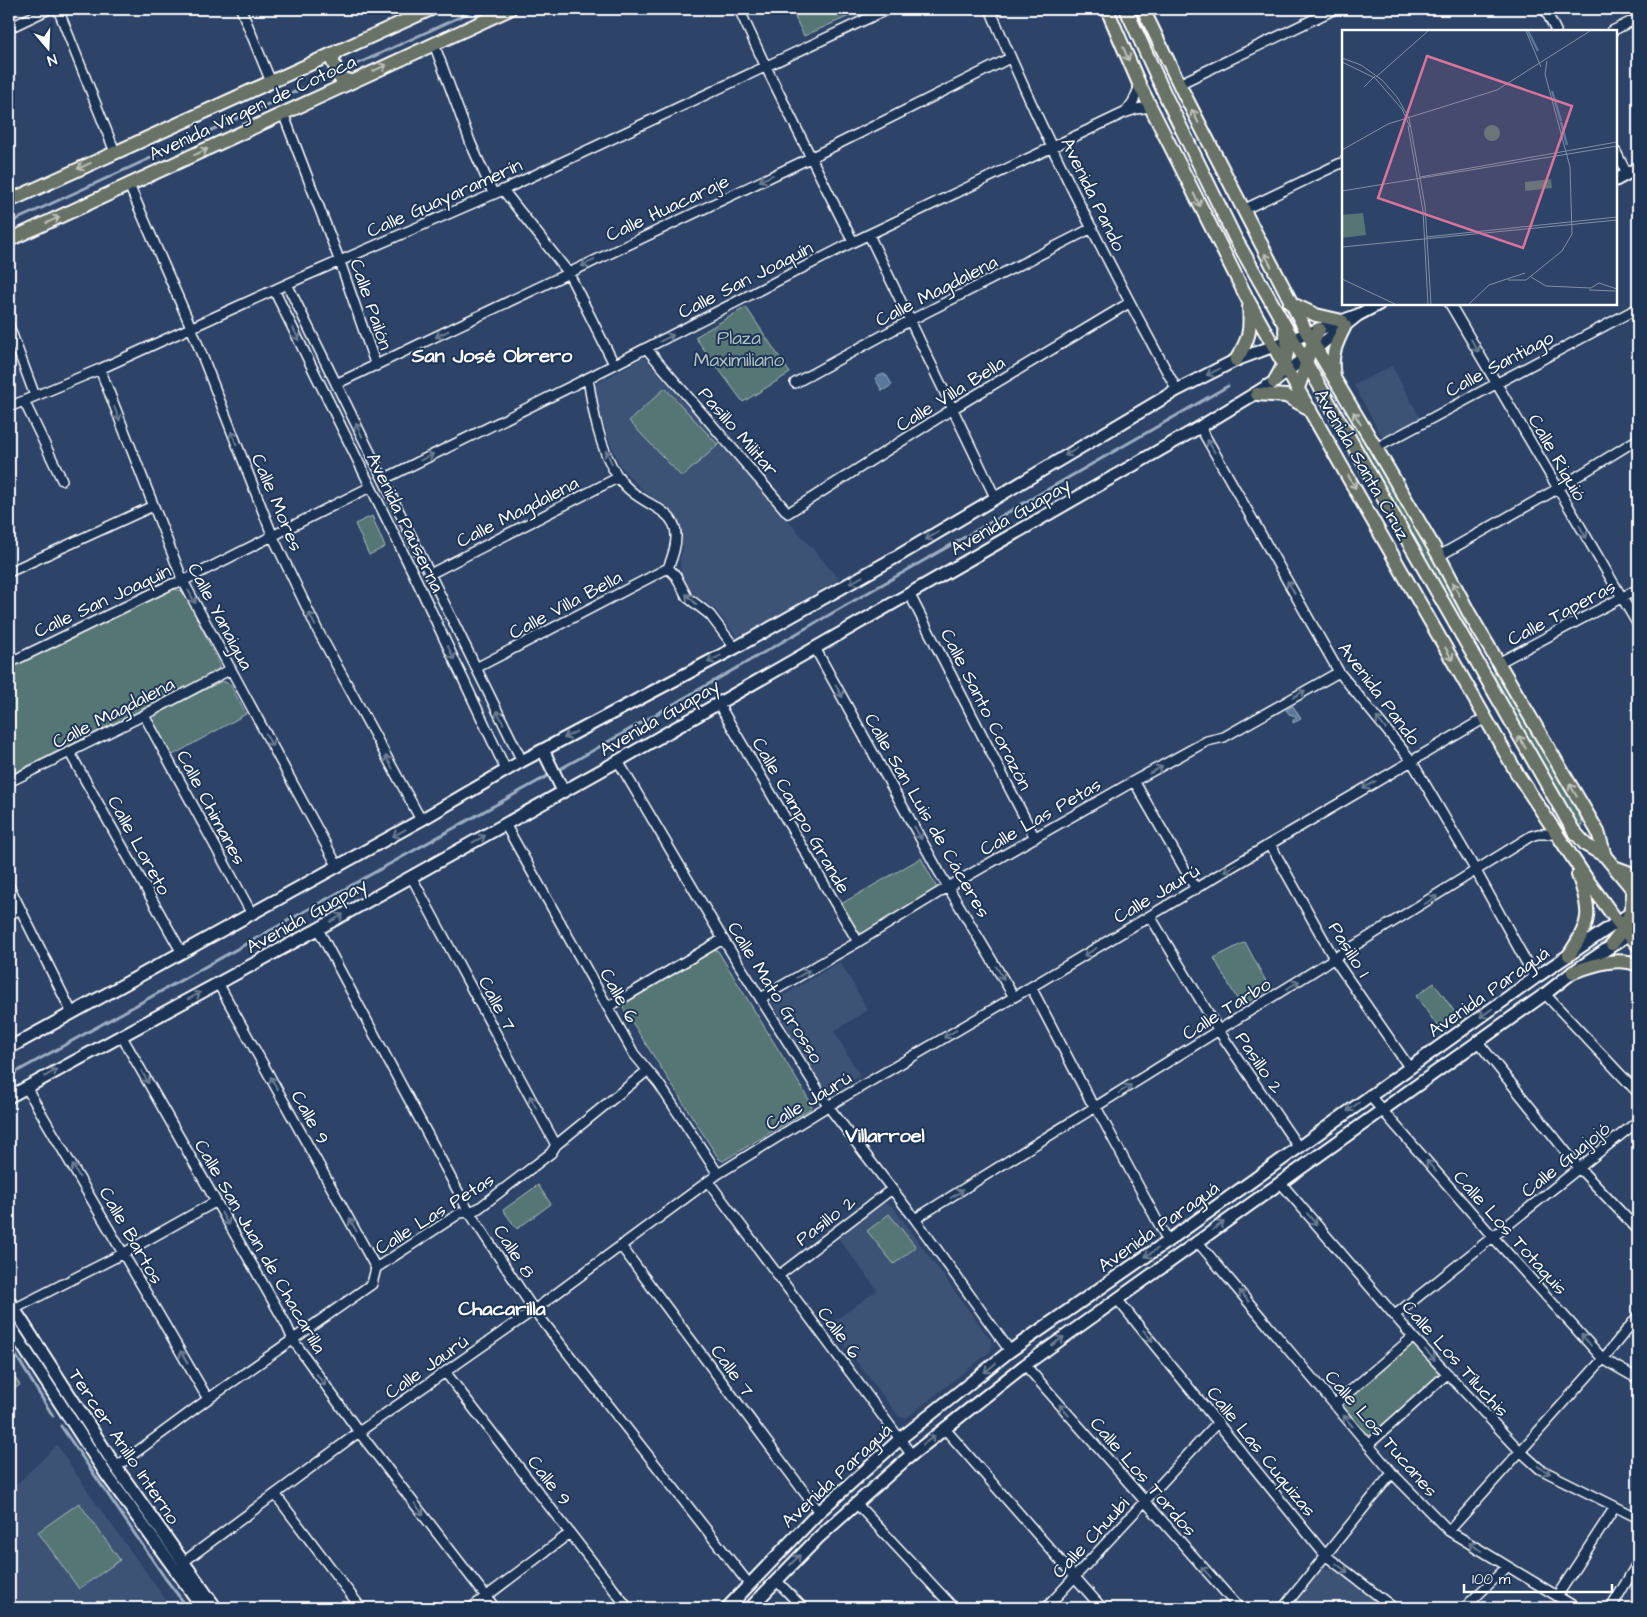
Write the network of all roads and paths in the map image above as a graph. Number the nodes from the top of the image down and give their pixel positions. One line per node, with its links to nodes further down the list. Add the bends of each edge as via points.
1 (49, 9): 16 (street)
2 (58, 9): 32 (street)
3 (241, 9): 23 (street)
4 (510, 9): 19 (main road, Avenida Virgen de Cotoca)
5 (739, 9): 22 (street)
6 (888, 9): 22 (street, Calle Guayaramerín)
7 (990, 9): 20 (street, Avenida Pando)
8 (1107, 9): 26 (main road, Avenida Santa Cruz, one-way to 26)
9 (1126, 9): 30 (main road, Avenida Santa Cruz)
10 (1143, 9): 15 (main road, Avenida Santa Cruz)
11 (1335, 9): 25 (street)
12 (1545, 9): 17 (street)
13 (424, 10): 21 (main road, Avenida Virgen de Cotoca)
14 (1638, 18): 18 (street)
15 (1150, 25): 25 (main road, Avenida Santa Cruz); 30 (main road)
16 (9, 28)
17 (1556, 30)
18 (1614, 30)
19 (434, 44): 24 (main road, Avenida Virgen de Cotoca, one-way to 19); 41 (street)
20 (1010, 58): 31 (street, Avenida Pando); 34 (street, Calle Huacaraje)
21 (327, 59): 23 (main road, Avenida Virgen de Cotoca); 24 (main road)
22 (765, 66): 34 (street); 40 (street, Calle Guayaramerín)
23 (271, 82): 32 (main road, Avenida Virgen de Cotoca)
24 (338, 83): 28 (main road, Avenida Virgen de Cotoca)
25 (1179, 84): 43 (main road, Avenida Santa Cruz, one-way to 25)
26 (1140, 86): 27 (main road, Avenida Santa Cruz); 29 (street)
27 (1151, 106): 29 (street, Calle San Joaquín); 53 (main road, Avenida Santa Cruz, one-way to 53)
28 (283, 113): 39 (main road, Avenida Virgen de Cotoca, one-way to 28); 48 (street, Calle Pailón)
29 (1124, 113): 31 (street, Calle San Joaquín)
30 (1182, 128): 52 (main road, Avenida Santa Cruz, via 1235,238)
31 (1052, 146): 44 (street, Avenida Pando); 45 (street, Calle San Joaquín)
32 (115, 152): 42 (main road, Avenida Virgen de Cotoca, one-way to 42)
33 (1617, 154): 37 (street)
34 (810, 158): 47 (street); 49 (street, Calle Huacaraje, one-way to 49)
35 (1342, 162): 43 (street)
36 (1638, 168): 37 (main road)
37 (1627, 174): 38 (main road)
38 (1617, 179)
39 (130, 185): 46 (main road, Avenida Virgen de Cotoca, one-way to 39); 62 (street, Calle Mores)
40 (503, 190): 41 (street, Calle Guayaramerín); 49 (street)
41 (493, 193): 48 (street, Calle Guayaramerín)
42 (9, 201)
43 (1243, 210): 55 (main road, Avenida Santa Cruz, one-way to 43)
44 (1092, 228): 54 (street, Avenida Pando); 59 (street, Calle Magdalena)
45 (869, 235): 47 (street, Calle San Joaquín); 59 (street)
46 (9, 240)
47 (852, 242): 66 (street, Calle San Joaquín, one-way to 47)
48 (340, 262): 50 (street, Calle Guayaramerín); 70 (street, Calle Pailón)
49 (568, 272): 69 (street); 70 (street, Calle Huacaraje, one-way to 70)
50 (287, 284): 51 (street, Calle Guayaramerín); 78 (street, Avenida Pauserna)
51 (274, 290): 62 (street, Calle Guayaramerín); 91 (street, Avenida Pauserna, one-way to 91)
52 (1267, 294): 55 (main road); 64 (main road, Avenida Santa Cruz)
53 (1249, 302): 65 (main road, Avenida Santa Cruz); 68 (main road, via 1250,334)
54 (1130, 303): 80 (street, Avenida Pando); 85 (street, Calle Villa Bella)
55 (1291, 304): 60 (main road); 67 (main road, Avenida Santa Cruz)
56 (1377, 305): 60 (main road)
57 (1451, 305): 76 (street, Calle Riquió, one-way to 76)
58 (1638, 308): 76 (street, Calle Santiago)
59 (912, 320): 77 (street, Calle Magdalena); 85 (street)
60 (1343, 323): 63 (main road); 67 (main road); 74 (main road, via 1333,352)
61 (9, 326): 82 (street)
62 (191, 327): 72 (street, Calle Guayaramerín); 100 (street, Calle Mores, one-way to 62)
63 (1320, 329): 67 (main road)
64 (1290, 340): 65 (main road, Avenida Guapay); 67 (main road, Avenida Santa Cruz); 67 (main road, Avenida Guapay); 71 (main road)
65 (1274, 346): 68 (main road, Avenida Guapay); 71 (main road, Avenida Santa Cruz)
66 (646, 348): 69 (street, Calle San Joaquín); 99 (street, Pasillo Militar)
67 (1309, 351): 71 (main road); 74 (main road, Avenida Santa Cruz); 79 (main road); 120 (main road, Avenida Santa Cruz)
68 (1236, 360): 80 (main road, Avenida Guapay, one-way to 80)
69 (614, 364): 73 (street, Calle San Joaquín)
70 (376, 366): 78 (street, Calle Huacaraje)
71 (1286, 368): 75 (main road); 79 (main road, Avenida Santa Cruz)
72 (100, 369): 82 (street, Calle Guayaramerín); 98 (street, Calle Yanaigua, one-way to 98)
73 (588, 378): 92 (street, one-way to 73, via 606,453 595,420); 93 (street, Calle San Joaquín, one-way to 73)
74 (1335, 381): 89 (main road, Avenida Santa Cruz, one-way to 74)
75 (1274, 382): 81 (main road, Avenida Guapay)
76 (1497, 382): 89 (street, Calle Santiago); 96 (street, Calle Riquió)
77 (795, 383)
78 (336, 384): 90 (street, Avenida Pauserna, one-way to 78)
79 (1298, 388): 86 (main road, Avenida Santa Cruz)
80 (1177, 390): 97 (main road, Avenida Guapay, one-way to 97)
81 (1257, 394): 86 (main road, via 1286,396); 87 (main road, Avenida Guapay)
82 (35, 396): 83 (street, Calle Guayaramerín)
83 (24, 401): 84 (street, Calle Guayaramerín); 94 (street)
84 (9, 407)
85 (954, 408): 97 (street); 99 (street, Calle Villa Bella)
86 (1310, 409): 123 (main road, Avenida Santa Cruz, one-way to 123)
87 (1200, 427): 107 (main road, Avenida Guapay); 119 (street, Avenida Pando, one-way to 87)
88 (1638, 439): 96 (street)
89 (1376, 448): 101 (main road, Avenida Santa Cruz)
90 (369, 450): 91 (street); 93 (street, Avenida Pauserna)
91 (355, 456): 95 (street, Avenida Pauserna)
92 (619, 477): 102 (street, via 670,517 674,524 677,544); 104 (street, Calle Magdalena)
93 (384, 479): 104 (street, Avenida Pauserna)
94 (62, 480)
95 (370, 487): 100 (street, Calle San Joaquín); 112 (street, Avenida Pauserna)
96 (1558, 489): 101 (street); 108 (street, Calle Riquió, one-way to 108)
97 (995, 497): 113 (main road, Avenida Guapay, one-way to 113)
98 (153, 506): 103 (street); 105 (street, Calle Yanaigua)
99 (788, 513)
100 (273, 537): 105 (street, Calle San Joaquín); 133 (street, Calle Mores, one-way to 100, via 318,631)
101 (1439, 556): 109 (main road, Avenida Santa Cruz, one-way to 101)
102 (668, 568): 113 (street, one-way to 102, via 710,615 687,596); 117 (street, Calle Villa Bella)
103 (9, 572)
104 (430, 574): 110 (street, Avenida Pauserna)
105 (183, 581): 115 (street, Calle San Joaquín); 118 (street, Calle Yanaigua, one-way to 118)
106 (1638, 589): 108 (street, Calle Taperas)
107 (910, 595): 114 (main road, Avenida Guapay); 136 (street, Calle Santo Corazón)
108 (1621, 599): 111 (street, Calle Riquió); 116 (street, Calle Taperas)
109 (1469, 613): 116 (main road, Avenida Santa Cruz); 120 (main road)
110 (453, 621): 112 (street); 117 (street, Avenida Pauserna)
111 (1638, 626)
112 (439, 628): 129 (street, Avenida Pauserna, one-way to 129)
113 (735, 648): 124 (main road, Avenida Guapay, one-way to 124)
114 (816, 648): 121 (main road, Avenida Guapay); 146 (street, Calle San Luis de Cáceres, one-way to 146)
115 (9, 662)
116 (1498, 663): 138 (main road, Avenida Santa Cruz, one-way to 116, via 1598,832)
117 (476, 668): 127 (street, Avenida Pauserna, one-way to 117)
118 (231, 669): 122 (street, Calle Magdalena); 140 (street, Calle Yanaigua, one-way to 140)
119 (1339, 672): 126 (street, Avenida Pando, one-way to 119); 130 (street, Calle Las Petas, one-way to 119, via 1207,741 1224,737)
120 (1494, 694): 138 (main road, Avenida Santa Cruz, one-way to 120, via 1586,845 1573,830)
121 (718, 703): 128 (main road, Avenida Guapay); 157 (street, Calle Campo Grande)
122 (144, 715): 125 (street, Calle Magdalena); 151 (street, Calle Chimanes)
123 (1485, 718): 126 (street, Calle Jaurú); 135 (main road, Avenida Santa Cruz)
124 (543, 750): 127 (main road, Avenida Guapay); 132 (main road)
125 (70, 753): 131 (street, Calle Magdalena); 160 (street, Calle Loreto)
126 (1411, 760): 137 (street, Calle Jaurú, one-way to 137); 142 (street, Avenida Pando)
127 (522, 761): 129 (main road, Avenida Guapay)
128 (618, 762): 132 (main road, Avenida Guapay); 156 (street, Calle Mato Grosso)
129 (506, 770): 133 (main road, Avenida Guapay)
130 (1134, 781): 136 (street, Calle Las Petas); 147 (street)
131 (9, 782)
132 (561, 787): 134 (main road, Avenida Guapay)
133 (421, 820): 140 (main road, Avenida Guapay, one-way to 140)
134 (505, 824): 143 (main road, Avenida Guapay, one-way to 134); 171 (street, Calle 6)
135 (1556, 834): 139 (main road, Avenida Santa Cruz); 142 (street, Calle Tarbo, via 1531,836)
136 (1035, 838): 146 (street, Calle Las Petas)
137 (1270, 844): 147 (street, Calle Jaurú, one-way to 147); 162 (street, Pasillo 1)
138 (1605, 856): 141 (main road, Avenida Santa Cruz)
139 (1572, 857): 154 (main road, Avenida Santa Cruz); 161 (main road, via 1583,889 1588,918 1583,934)
140 (338, 866): 151 (main road, Avenida Guapay)
141 (1614, 866): 144 (main road); 148 (main road, Avenida Santa Cruz)
142 (1476, 871): 162 (street, Calle Tarbo, one-way to 142); 165 (street, Avenida Pando)
143 (411, 876): 155 (main road, Avenida Guapay, one-way to 143); 187 (street, Calle 7, one-way to 143)
144 (1638, 876)
145 (9, 886): 149 (street)
146 (948, 887): 157 (street, Calle Las Petas); 169 (street, Calle San Luis de Cáceres, one-way to 169)
147 (1196, 889): 153 (street, Calle Jaurú)
148 (1636, 893): 150 (main road)
149 (20, 909): 152 (street); 172 (street)
150 (1635, 910): 154 (main road)
151 (252, 914): 160 (main road, Avenida Guapay)
152 (9, 915)
153 (1150, 916): 167 (street, Calle Jaurú, one-way to 167); 173 (street, Pasillo 2)
154 (1627, 928): 158 (main road); 159 (main road, Avenida Santa Cruz); 161 (main road, Avenida Paraguá)
155 (318, 929): 166 (main road, Avenida Guapay); 195 (street, Calle 8)
156 (723, 939): 170 (street, Calle Mato Grosso); 171 (street)
157 (858, 942): 170 (street, Calle Las Petas, one-way to 157)
158 (1612, 944): 164 (main road, Avenida Paraguá)
159 (1638, 945)
160 (182, 953): 172 (main road, Avenida Guapay)
161 (1569, 955): 165 (main road, Avenida Paraguá)
162 (1335, 960): 173 (street, Calle Tarbo, one-way to 162); 177 (street, Pasillo 1)
163 (1638, 965): 164 (main road, via 1600,963)
164 (1573, 972): 168 (main road, Avenida Paraguá)
165 (1535, 978): 177 (main road, Avenida Paraguá, one-way to 177)
166 (218, 983): 174 (main road, Avenida Guapay, one-way to 166); 203 (street, Calle 9, one-way to 166)
167 (1032, 987): 169 (street, Calle Jaurú); 184 (street)
168 (1545, 994): 175 (main road, Avenida Paraguá); 180 (street)
169 (1014, 996): 183 (street, Calle Jaurú, one-way to 183)
170 (761, 998): 183 (street, Calle Mato Grosso)
171 (608, 1007): 178 (street, Calle 6)
172 (72, 1013): 176 (main road, Avenida Guapay)
173 (1219, 1031): 184 (street, Calle Tarbo, one-way to 173); 188 (street, Pasillo 2)
174 (121, 1035): 179 (main road, Avenida Guapay, one-way to 174); 194 (street, Calle San Juan de Chacarilla, one-way to 194)
175 (1478, 1042): 185 (main road, Avenida Paraguá); 189 (street)
176 (9, 1048)
177 (1409, 1067): 181 (main road, Avenida Paraguá)
178 (647, 1071): 187 (street, Calle Las Petas); 190 (street, Calle 6, via 659,1084)
179 (26, 1087): 182 (main road, Avenida Guapay); 202 (street, Calle Bartos, one-way to 179)
180 (1638, 1093)
181 (1369, 1095): 185 (street, Calle Los Totaquis); 188 (main road, Avenida Paraguá, one-way to 188)
182 (9, 1097)
183 (828, 1106): 190 (street, Calle Jaurú); 193 (street, Calle Mato Grosso)
184 (1096, 1107): 196 (street, Calle Tarbo, one-way to 184); 199 (street)
185 (1382, 1110): 192 (main road, Avenida Paraguá); 198 (street, Calle Los Totaquis, one-way to 185)
186 (1638, 1121): 189 (street, Calle Guajojó)
187 (556, 1145): 195 (street, Calle Las Petas, via 551,1153 479,1208)
188 (1299, 1148): 199 (main road, Avenida Paraguá)
189 (1579, 1168): 197 (street); 198 (street, Calle Guajojó)
190 (718, 1174): 191 (street, Calle Jaurú)
191 (708, 1181): 201 (street, Calle Jaurú); 204 (street, Calle 6)
192 (1280, 1182): 200 (main road, Avenida Paraguá, one-way to 192); 208 (street, Calle Los Tiluchis, one-way to 208)
193 (892, 1189): 196 (street, Calle Mato Grosso); 204 (street, Pasillo 2)
194 (215, 1202): 202 (street); 212 (street, Calle San Juan de Chacarilla, one-way to 212, via 286,1324)
195 (469, 1212): 203 (street, Calle Las Petas, via 460,1213); 207 (street, Calle 8)
196 (915, 1219): 214 (street, Calle Mato Grosso)
197 (1638, 1230)
198 (1493, 1237): 208 (street, Calle Guajojó); 215 (street, Calle Los Totaquis, one-way to 198)
199 (1168, 1241): 214 (main road, Avenida Paraguá, one-way to 214)
200 (1197, 1241): 205 (main road, Avenida Paraguá); 223 (street, Calle Los Tucanes, one-way to 200)
201 (622, 1246): 207 (street, Calle Jaurú); 237 (street, Calle 7)
202 (124, 1253): 206 (street); 222 (street, Calle Bartos, one-way to 202)
203 (376, 1268): 212 (street, Calle Las Petas, via 372,1284)
204 (778, 1276): 227 (street, Calle 6)
205 (1117, 1299): 216 (main road, Avenida Paraguá, one-way to 205); 224 (street, Calle Las Cuquizas, one-way to 224)
206 (10, 1306): 221 (main road, Tercer Anillo Interno)
207 (534, 1310): 217 (street, Calle Jaurú); 247 (street, Calle 8)
208 (1395, 1315): 211 (street, Calle Los Tiluchis)
209 (1638, 1316): 215 (street)
210 (9, 1325): 213 (main road, Tercer Anillo Interno)
211 (1413, 1337): 218 (street, Calle Los Tiluchis, one-way to 218); 223 (street)
212 (292, 1340): 222 (street, Calle Las Petas); 226 (street, Calle San Juan de Chacarilla, one-way to 226)
213 (21, 1344): 219 (main road, Tercer Anillo Interno); 221 (main road, via 33,1345 58,1385)
214 (1010, 1351): 227 (main road, Avenida Paraguá, one-way to 227)
215 (1603, 1359): 220 (street, Calle Los Totaquis); 229 (street)
216 (1025, 1365): 225 (main road, Avenida Paraguá); 234 (street, Calle Los Tordos, one-way to 216)
217 (446, 1372): 226 (street, Calle Jaurú); 240 (street, Calle 9)
218 (1447, 1374): 228 (street); 229 (street, Calle Los Tiluchis)
219 (43, 1379): 231 (main road, via 69,1405 107,1461); 248 (main road, Tercer Anillo Interno, via 106,1474)
220 (1638, 1379)
221 (70, 1395): 231 (main road, Tercer Anillo Interno)
222 (208, 1399): 231 (street, Calle Las Petas)
223 (1334, 1405): 228 (street, Calle Los Tucanes, one-way to 223)
224 (1218, 1422): 234 (street, Calle Chuubi); 241 (street, Calle Las Cuquizas)
225 (945, 1429): 230 (main road, Avenida Paraguá, one-way to 225); 245 (street)
226 (359, 1432): 233 (street, Calle Jaurú); 250 (street, Calle San Juan de Chacarilla, one-way to 250)
227 (900, 1440): 230 (street, Calle 6); 237 (main road, Avenida Paraguá)
228 (1368, 1445): 232 (street, Calle Los Tucanes)
229 (1520, 1451): 236 (street, Calle Los Tiluchis, one-way to 236, via 1540,1469); 239 (street)
230 (911, 1454): 235 (main road, Avenida Paraguá)
231 (116, 1467): 243 (main road, Tercer Anillo Interno); 248 (main road, via 118,1480 182,1568)
232 (1392, 1474): 239 (street, Calle Los Tucanes); 241 (street)
233 (275, 1494): 243 (street, Calle Jaurú); 254 (street)
234 (1144, 1502): 245 (street, Calle Chuubi); 264 (street, Calle Los Tordos, one-way to 234)
235 (856, 1503): 246 (main road, Avenida Paraguá, one-way to 235); 261 (street)
236 (1615, 1506): 238 (street, Calle Los Tiluchis); 249 (street)
237 (819, 1512): 247 (main road, Avenida Paraguá)
238 (1638, 1518)
239 (1449, 1531): 244 (street, Calle Los Tucanes, one-way to 239)
240 (570, 1533): 250 (street); 257 (street, Calle 9)
241 (1325, 1555): 265 (street); 266 (street, Calle Las Cuquizas, one-way to 266)
242 (1638, 1562): 269 (street)
243 (186, 1567): 252 (main road); 253 (main road, Tercer Anillo Interno)
244 (1507, 1567): 249 (street, Calle Los Tucanes); 267 (street)
245 (1074, 1578): 262 (street, Calle Chuubi); 263 (street)
246 (776, 1580): 259 (main road, Avenida Paraguá); 260 (street)
247 (750, 1584): 258 (main road, Avenida Paraguá)
248 (194, 1595): 251 (main road, Tercer Anillo Interno)
249 (1557, 1596): 268 (street, Calle Los Tucanes)
250 (486, 1597): 255 (street); 256 (street, Calle San Juan de Chacarilla)
251 (203, 1608)
252 (211, 1608)
253 (216, 1608)
254 (361, 1608)
255 (471, 1608)
256 (495, 1608)
257 (628, 1608)
258 (727, 1608)
259 (750, 1608)
260 (803, 1608)
261 (954, 1608)
262 (1046, 1608)
263 (1102, 1608)
264 (1238, 1608)
265 (1283, 1608)
266 (1394, 1608)
267 (1464, 1608)
268 (1577, 1608)
269 (1611, 1608)

